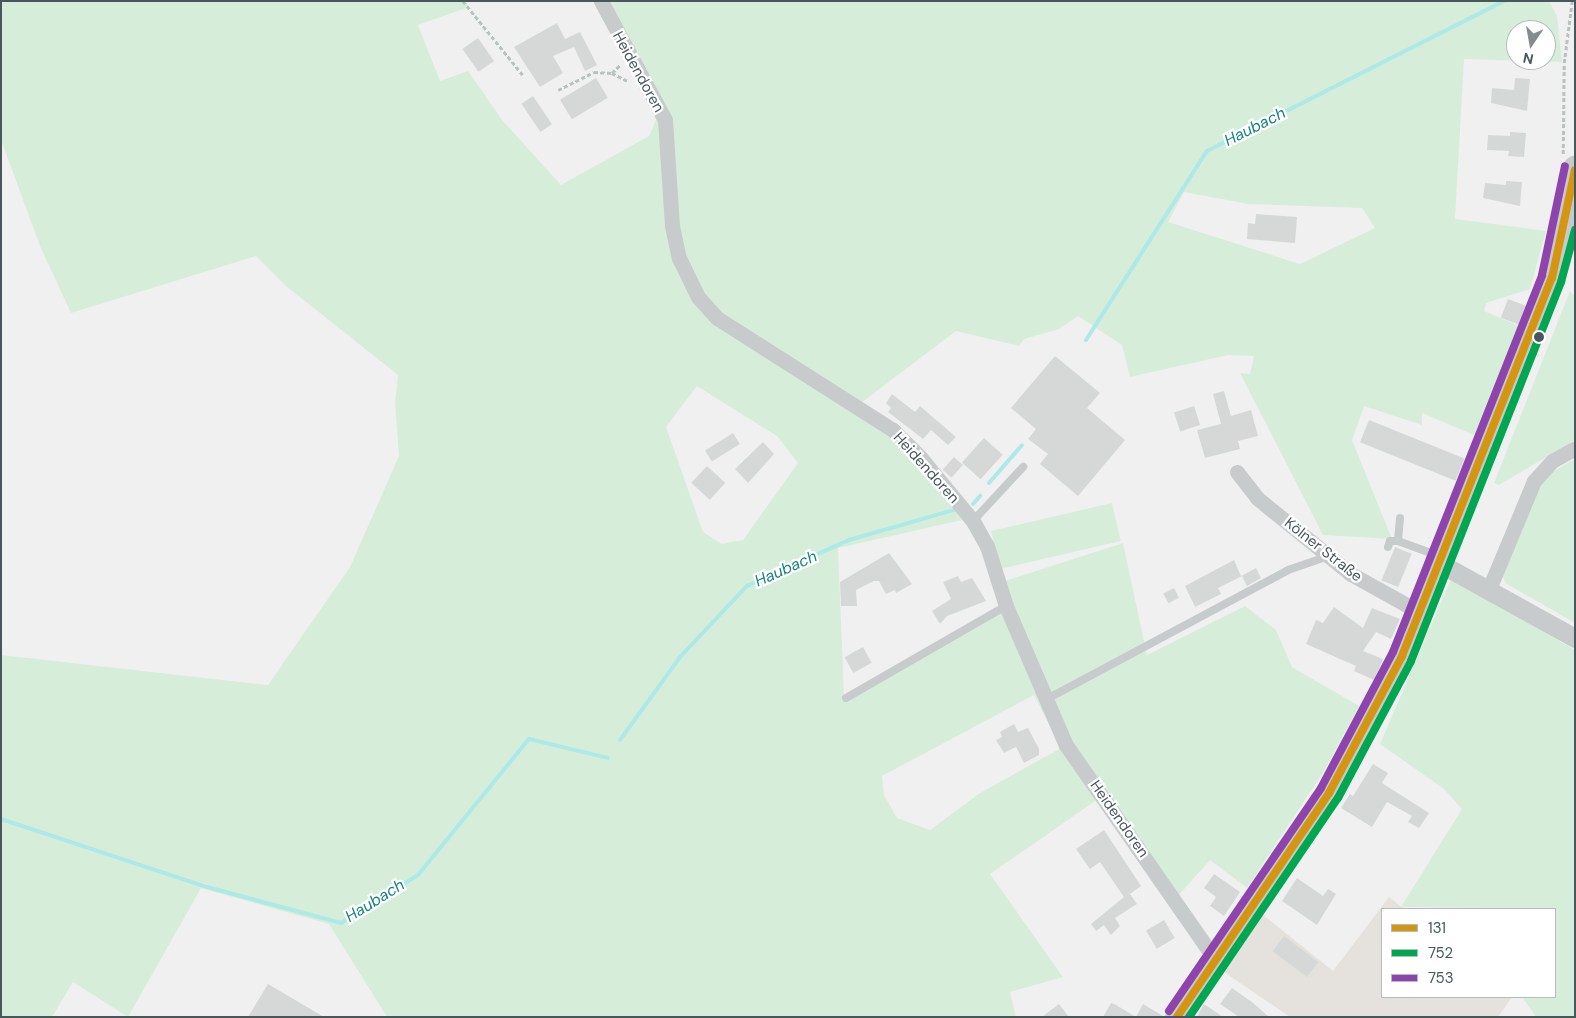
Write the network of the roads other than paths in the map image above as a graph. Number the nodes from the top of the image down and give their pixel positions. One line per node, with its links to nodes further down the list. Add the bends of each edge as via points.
1 (601, 1): 7 (street, Heidendoren, via 664,120 672,226 679,258 698,297 717,318 893,430)
2 (1569, 163): 11 (main road, via 1565,228 1552,278)
3 (1575, 448): 12 (street, via 1552,461 1534,481)
4 (1023, 467): 7 (lane)
5 (1237, 472): 10 (street, Kölner Straße, via 1257,498)
6 (1400, 518): 8 (lane)
7 (973, 521): 13 (street, Heidendoren, via 987,546)
8 (1398, 541): 9 (lane, via 1390,541); 11 (lane)
9 (1388, 547)
10 (1329, 556): 14 (street, Kölner Straße, via 1351,574); 17 (lane, via 1288,570)
11 (1442, 561): 12 (street); 14 (main road)
12 (1489, 589): 15 (street)
13 (1006, 606): 16 (lane); 17 (street, Heidendoren)
14 (1421, 613): 18 (main road, via 1358,744 1329,793)
15 (1575, 638)
16 (846, 698)
17 (1045, 700): 18 (street, Heidendoren, via 1066,745)
18 (1215, 959): 19 (main road)
19 (1177, 1017)

